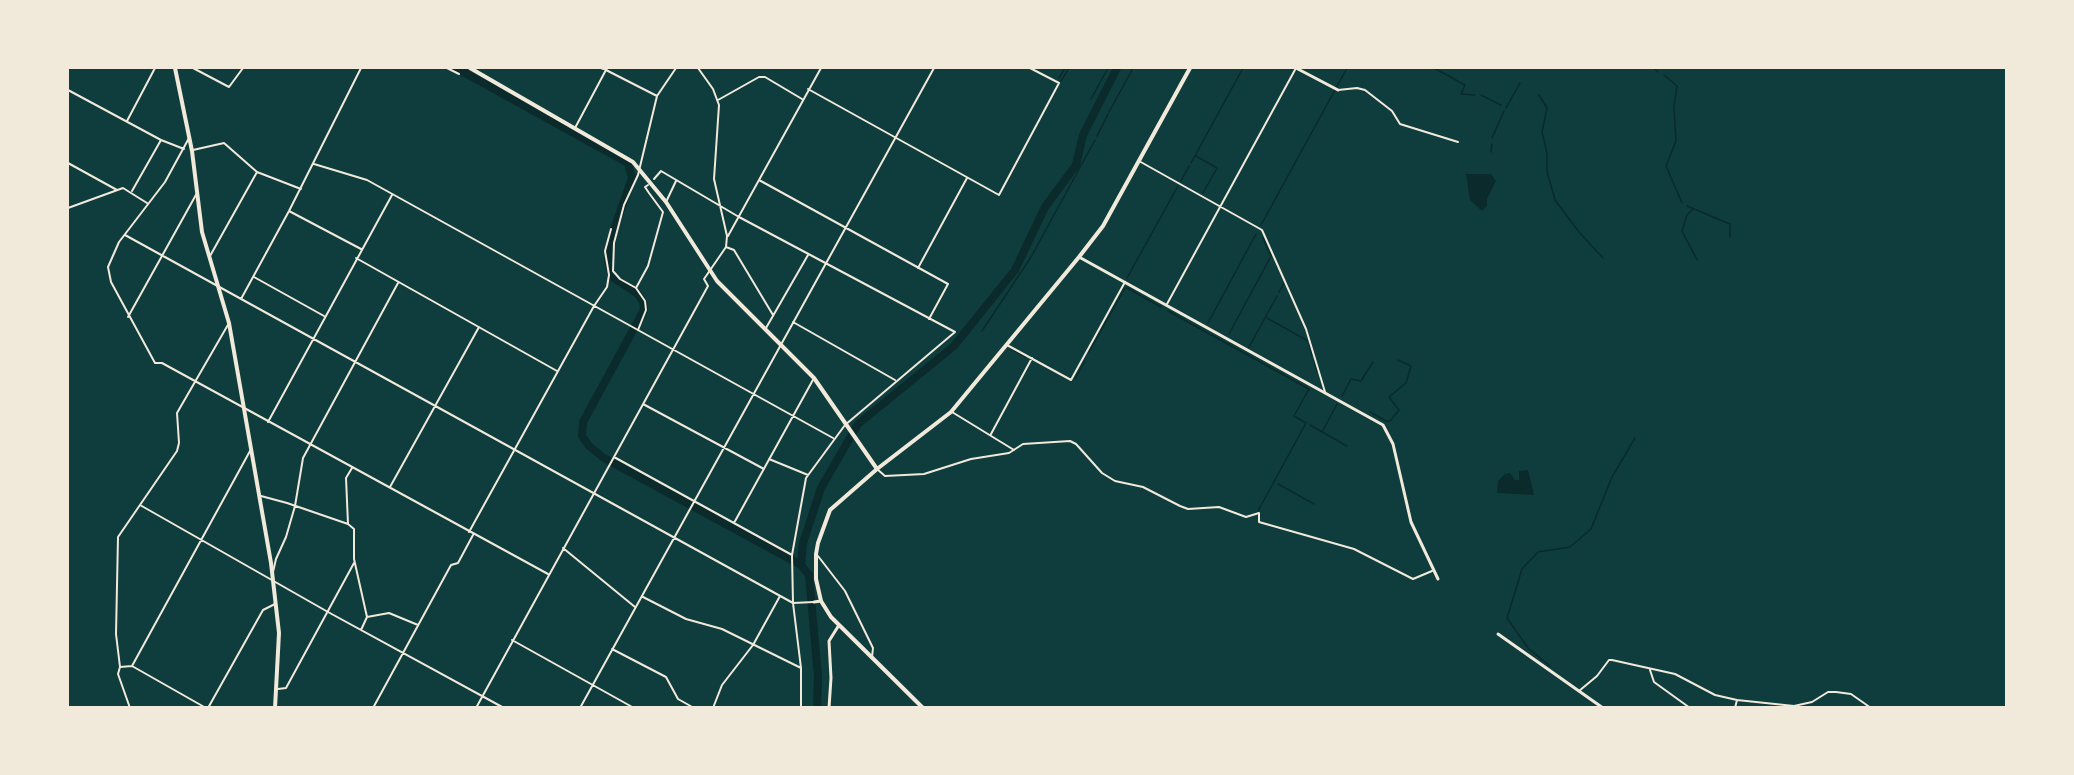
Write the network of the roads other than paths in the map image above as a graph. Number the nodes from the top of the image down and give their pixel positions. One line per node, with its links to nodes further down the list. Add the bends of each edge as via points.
1 (155, 68): 23 (street)
2 (175, 68): 25 (main road)
3 (193, 68): 4 (street, via 229,87)
4 (243, 68)
5 (361, 68): 33 (street)
6 (447, 68): 16 (street)
7 (470, 68): 24 (main road)
8 (605, 68): 20 (street); 24 (street)
9 (676, 68): 20 (street)
10 (698, 68): 22 (street)
11 (821, 68): 17 (street)
12 (934, 68): 26 (street)
13 (1030, 68): 36 (street, via 1059,83 999,195)
14 (1190, 68): 31 (main road)
15 (1296, 68): 19 (street); 49 (street)
16 (459, 74)
17 (808, 89): 21 (street); 26 (street)
18 (68, 90): 23 (street)
19 (1338, 90): 28 (street, via 1361,88 1392,111 1400,124)
20 (657, 96): 34 (street)
21 (802, 99): 22 (street, via 759,77); 38 (street)
22 (718, 100): 48 (street, via 714,161)
23 (126, 122): 27 (street)
24 (575, 128): 34 (main road)
25 (189, 138): 29 (street); 30 (main road)
26 (896, 139): 36 (street); 53 (street)
27 (161, 140): 29 (street); 44 (street)
28 (1458, 142)
29 (184, 149): 47 (street)
30 (192, 151): 35 (street, via 224,143); 43 (main road)
31 (1139, 161): 49 (street); 62 (main road, via 1103,226)
32 (68, 163): 42 (street)
33 (314, 164): 41 (street); 45 (street, via 357,176)
34 (639, 169): 46 (main road); 71 (street, via 624,205 612,254 616,275)
35 (257, 172): 41 (street); 61 (street)
36 (968, 177): 65 (street)
37 (654, 179): 39 (street, via 661,171)
38 (759, 180): 52 (street); 53 (street)
39 (676, 181): 46 (street); 48 (street)
40 (648, 185): 71 (street, via 645,187 663,212 648,266)
41 (301, 189): 51 (street)
42 (117, 190): 44 (street); 50 (street)
43 (198, 190): 59 (street); 61 (main road, via 202,232)
44 (132, 191): 47 (street)
45 (392, 194): 58 (street); 74 (street)
46 (666, 202): 66 (main road)
47 (147, 203): 55 (street)
48 (719, 206): 52 (street); 56 (street)
49 (1220, 206): 73 (street); 94 (street, via 1262,230 1306,329)
50 (68, 208)
51 (289, 211): 58 (street); 67 (street)
52 (739, 217): 56 (street); 60 (street)
53 (845, 228): 64 (street); 65 (street)
54 (611, 229): 74 (street, via 605,251 607,287)
55 (125, 235): 59 (street); 77 (street, via 110,258 108,271)
56 (728, 236): 57 (street)
57 (726, 247): 66 (street); 75 (street, via 734,250)
58 (361, 249): 63 (street)
59 (161, 255): 70 (street); 77 (street)
60 (808, 255): 64 (street); 75 (street)
61 (210, 256): 70 (main road)
62 (1079, 257): 68 (street); 86 (main road)
63 (356, 258): 69 (street); 76 (street)
64 (826, 264): 78 (street); 79 (street)
65 (918, 268): 78 (street, via 948,284)
66 (711, 269): 82 (main road, via 717,281); 87 (street, via 704,279 708,286)
67 (254, 277): 72 (street); 76 (street)
68 (1125, 282): 73 (street); 88 (street, via 1071,380)
69 (398, 283): 81 (street); 89 (street)
70 (219, 287): 72 (street); 80 (main road)
71 (636, 288): 83 (street, via 646,310)
72 (241, 299): 84 (street)
73 (1167, 304): 94 (street)
74 (594, 306): 83 (street); 90 (street)
75 (773, 315): 82 (street)
76 (324, 316): 84 (street)
77 (128, 317): 93 (street, via 155,363 162,363)
78 (929, 319): 92 (street, via 955,332)
79 (793, 322): 85 (street); 92 (street)
80 (229, 323): 93 (street); 98 (main road)
81 (479, 327): 90 (street); 97 (street)
82 (766, 328): 85 (main road)
83 (638, 330): 87 (street)
84 (313, 339): 89 (street); 101 (street)
85 (780, 342): 91 (main road); 95 (street)
86 (1007, 345): 88 (street); 99 (main road)
87 (674, 349): 95 (street); 96 (street)
88 (1032, 358): 103 (street)
89 (354, 362): 97 (street); 105 (street)
90 (557, 371): 107 (street)
91 (814, 378): 100 (street); 102 (main road)
92 (896, 380): 102 (street)
93 (195, 382): 98 (street); 120 (street, via 177,413 177,451)
94 (1325, 392): 132 (street, via 1386,429 1411,522)
95 (753, 393): 100 (street); 106 (street)
96 (644, 404): 106 (street); 110 (street)
97 (435, 406): 107 (street); 116 (street)
98 (243, 409): 101 (street); 109 (main road)
99 (951, 412): 103 (street); 114 (main road)
100 (793, 416): 104 (street); 111 (street)
101 (268, 422): 105 (street)
102 (846, 426): 104 (street); 114 (main road)
103 (991, 435): 108 (street)
104 (834, 438): 115 (street)
105 (309, 445): 112 (street); 121 (street, via 301,465)
106 (723, 448): 113 (street); 119 (street)
107 (514, 449): 117 (street); 124 (street)
108 (1014, 450): 114 (street, via 924,474 885,476); 132 (street, via 1023,444 1070,441 1115,481 1143,487 1188,509 1219,507 1246,518 1258,513 1259,522 1354,549 1413,579)
109 (250, 451): 118 (main road); 127 (street)
110 (613, 458): 117 (street); 119 (street)
111 (770, 459): 113 (street); 115 (street)
112 (352, 468): 116 (street); 123 (street, via 346,478)
113 (765, 469): 122 (street)
114 (877, 469): 129 (main road, via 830,510)
115 (808, 475): 130 (street)
116 (389, 488): 124 (street)
117 (593, 492): 126 (street); 128 (street)
118 (258, 496): 121 (street); 134 (main road)
119 (693, 502): 122 (street); 126 (street)
120 (140, 505): 127 (street); 155 (street, via 117,537 116,634)
121 (295, 506): 123 (street); 134 (street)
122 (734, 523): 130 (street)
123 (348, 524): 131 (street, via 354,529)
124 (469, 532): 125 (street)
125 (473, 535): 133 (street); 145 (street, via 458,563 451,565)
126 (674, 537): 136 (street); 137 (street)
127 (202, 540): 134 (street); 154 (street)
128 (563, 548): 133 (street); 142 (street)
129 (816, 554): 138 (main road); 153 (street, via 844,591 873,648)
130 (792, 555): 140 (street)
131 (354, 563): 143 (street); 144 (street)
132 (1432, 571): 135 (street)
133 (549, 574): 149 (street)
134 (272, 579): 141 (main road); 143 (street)
135 (1438, 579)
136 (641, 596): 142 (street); 150 (street, via 686,619 722,629)
137 (780, 596): 140 (street); 150 (street)
138 (821, 601): 139 (street); 146 (main road)
139 (814, 602): 140 (street)
140 (793, 603): 156 (street)
141 (274, 604): 159 (main road, via 279,633); 164 (street, via 263,610)
142 (635, 607): 151 (street)
143 (328, 612): 147 (street); 159 (street, via 286,688)
144 (368, 617): 145 (street, via 389,613); 147 (street)
145 (418, 625): 152 (street)
146 (839, 625): 153 (main road); 174 (street, via 829,640)
147 (361, 630): 152 (street)
148 (1498, 634): 160 (street)
149 (512, 640): 158 (street); 161 (street)
150 (753, 645): 156 (street); 172 (street, via 722,685)
151 (612, 649): 158 (street); 171 (street, via 666,677 678,699)
152 (403, 653): 161 (street); 166 (street)
153 (872, 657): 175 (main road)
154 (132, 666): 155 (street); 164 (street)
155 (120, 667): 163 (street, via 118,674)
156 (801, 668): 173 (street)
157 (1650, 670): 160 (street, via 1609,660); 162 (street, via 1675,674 1715,695); 177 (street, via 1654,682)
158 (593, 685): 169 (street); 170 (street)
159 (278, 689): 165 (main road)
160 (1578, 692): 176 (street)
161 (482, 696): 167 (street); 168 (street)
162 (1737, 700): 178 (street); 179 (street, via 1794,706 1836,692 1851,694)
163 (130, 708)
164 (207, 708)
165 (275, 708)
166 (373, 708)
167 (476, 708)
168 (504, 708)
169 (580, 708)
170 (634, 708)
171 (694, 708)
172 (713, 708)
173 (801, 708)
174 (829, 708)
175 (923, 708)
176 (1603, 708)
177 (1690, 708)
178 (1735, 708)
179 (1871, 708)

